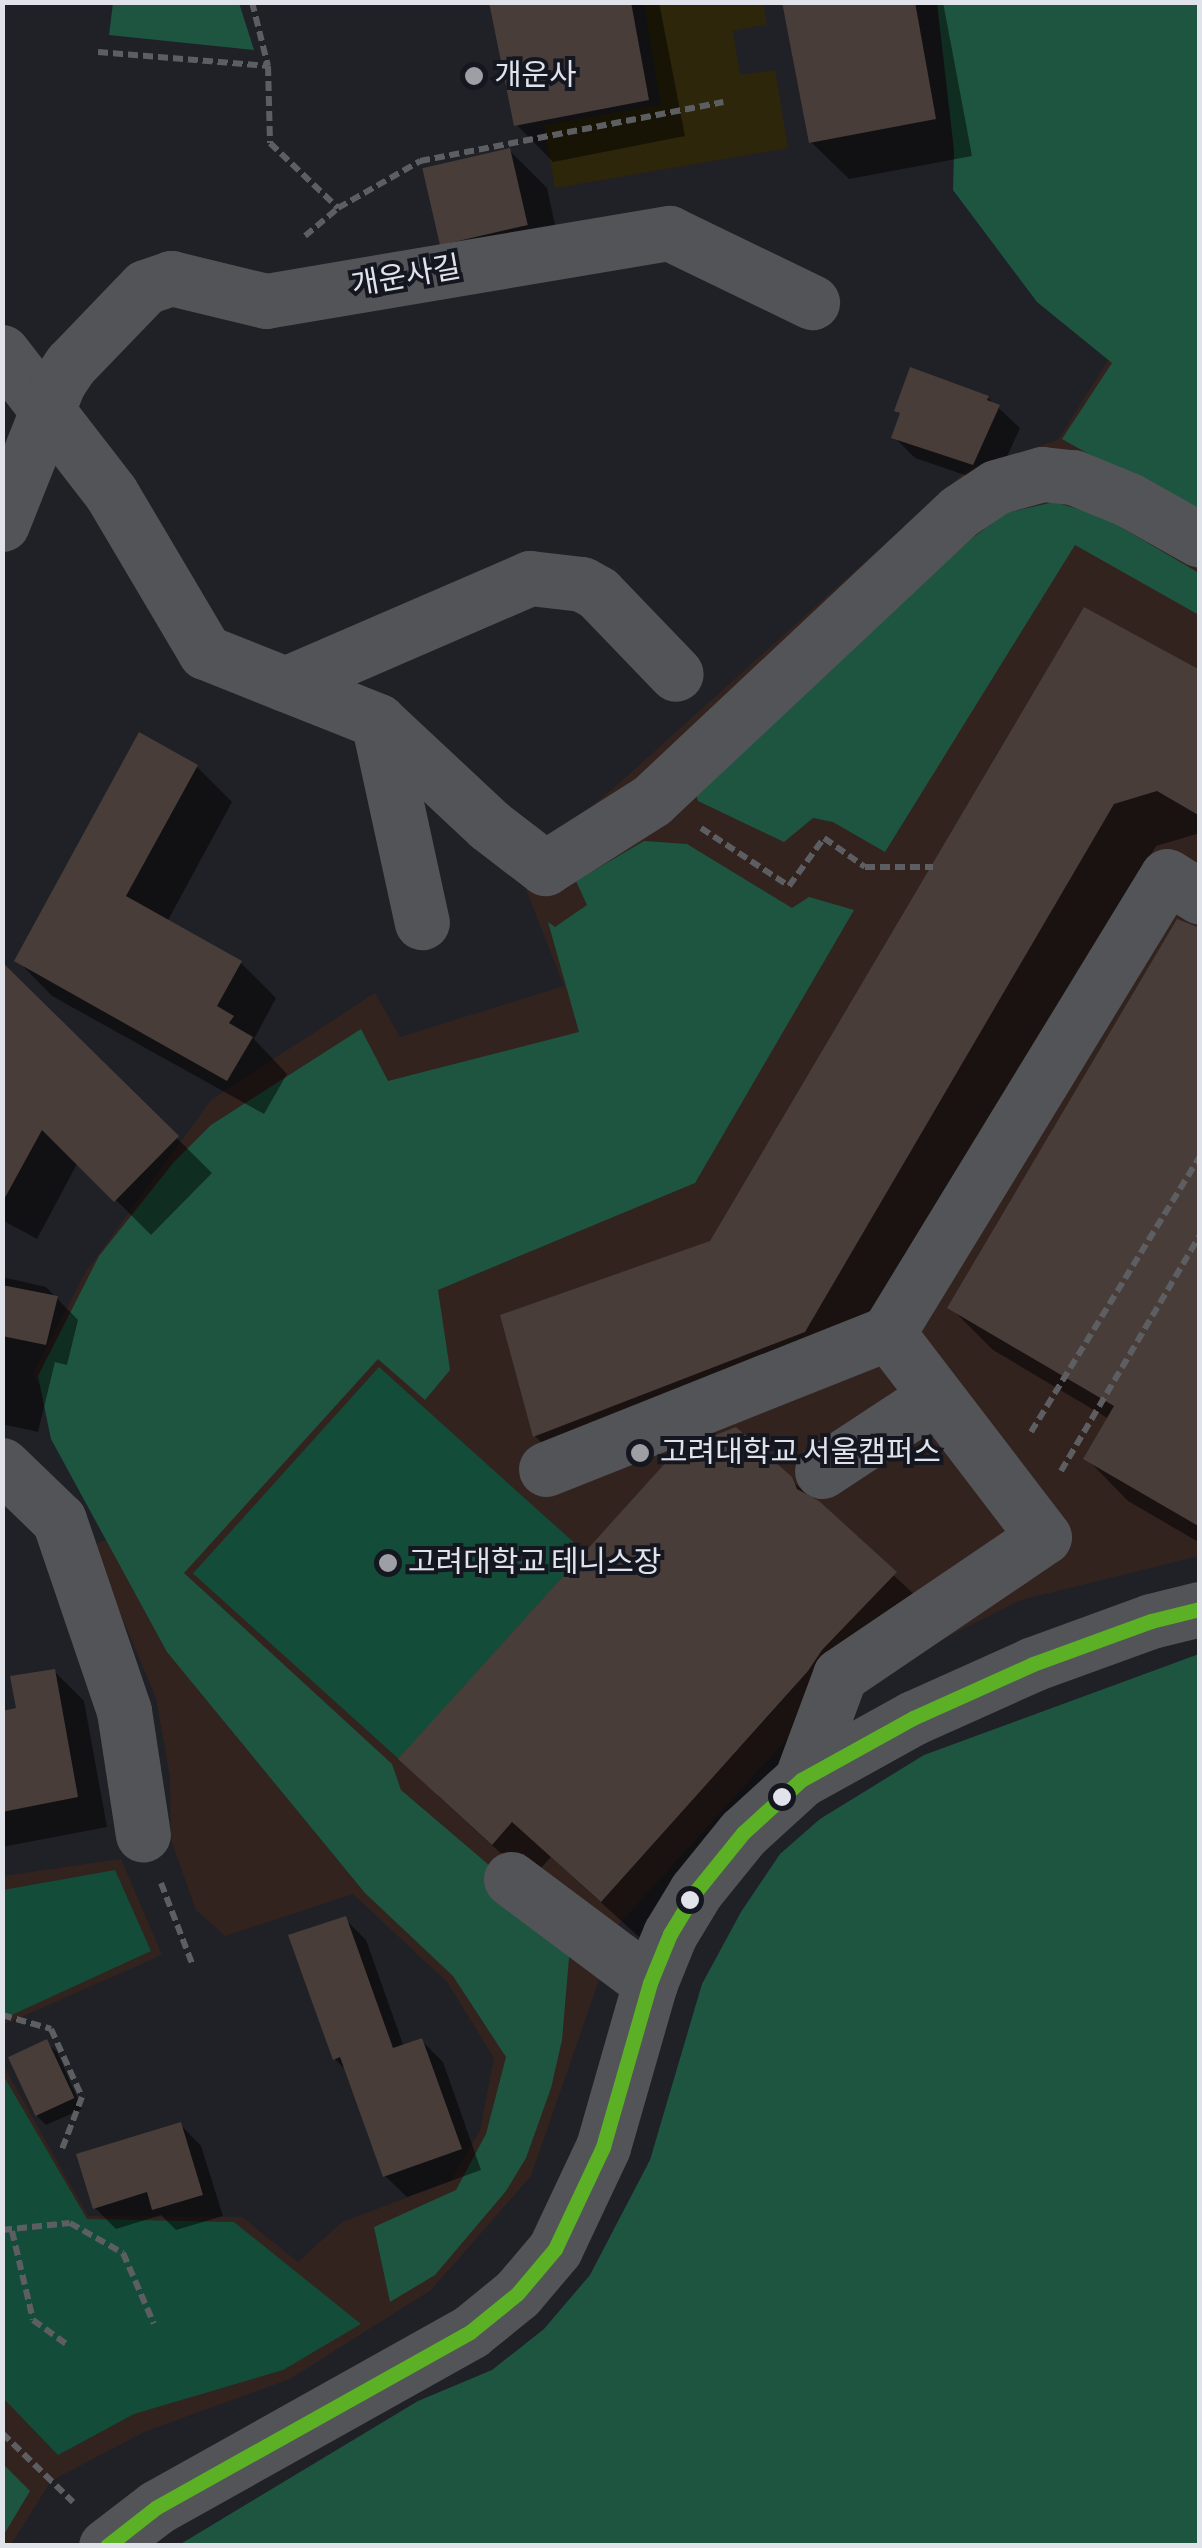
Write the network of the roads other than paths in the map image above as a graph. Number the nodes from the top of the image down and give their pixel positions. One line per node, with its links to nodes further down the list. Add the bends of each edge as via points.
1 (812, 302): 3 (street, 개운사길, via 668,233 266,300 171,278 144,286 71,364)
2 (2, 352): 3 (street)
3 (47, 410): 4 (street, 개운사길); 6 (street, via 111,493 204,652)
4 (2, 524)
5 (1200, 540): 8 (street, via 1073,477 1042,474 996,487 960,511 652,800 546,868 489,825)
6 (285, 684): 7 (street, via 530,578 554,584); 8 (street)
7 (666, 685)
8 (378, 721): 10 (street)
9 (1200, 896): 11 (street, via 1167,876)
10 (422, 922)
11 (888, 1333): 12 (street); 14 (street)
12 (936, 1396): 15 (street); 17 (street, via 1064,1545 840,1676)
13 (2, 1465): 18 (street, via 58,1520 124,1711)
14 (546, 1469)
15 (822, 1471)
16 (1200, 1608): 17 (street, via 1033,1664 913,1718)
17 (800, 1780): 20 (street, via 743,1833 696,1891)
18 (143, 1835)
19 (511, 1880): 20 (street)
20 (650, 1983): 21 (street, via 603,2147 555,2249 518,2294 470,2332 157,2506)
21 (108, 2543)

